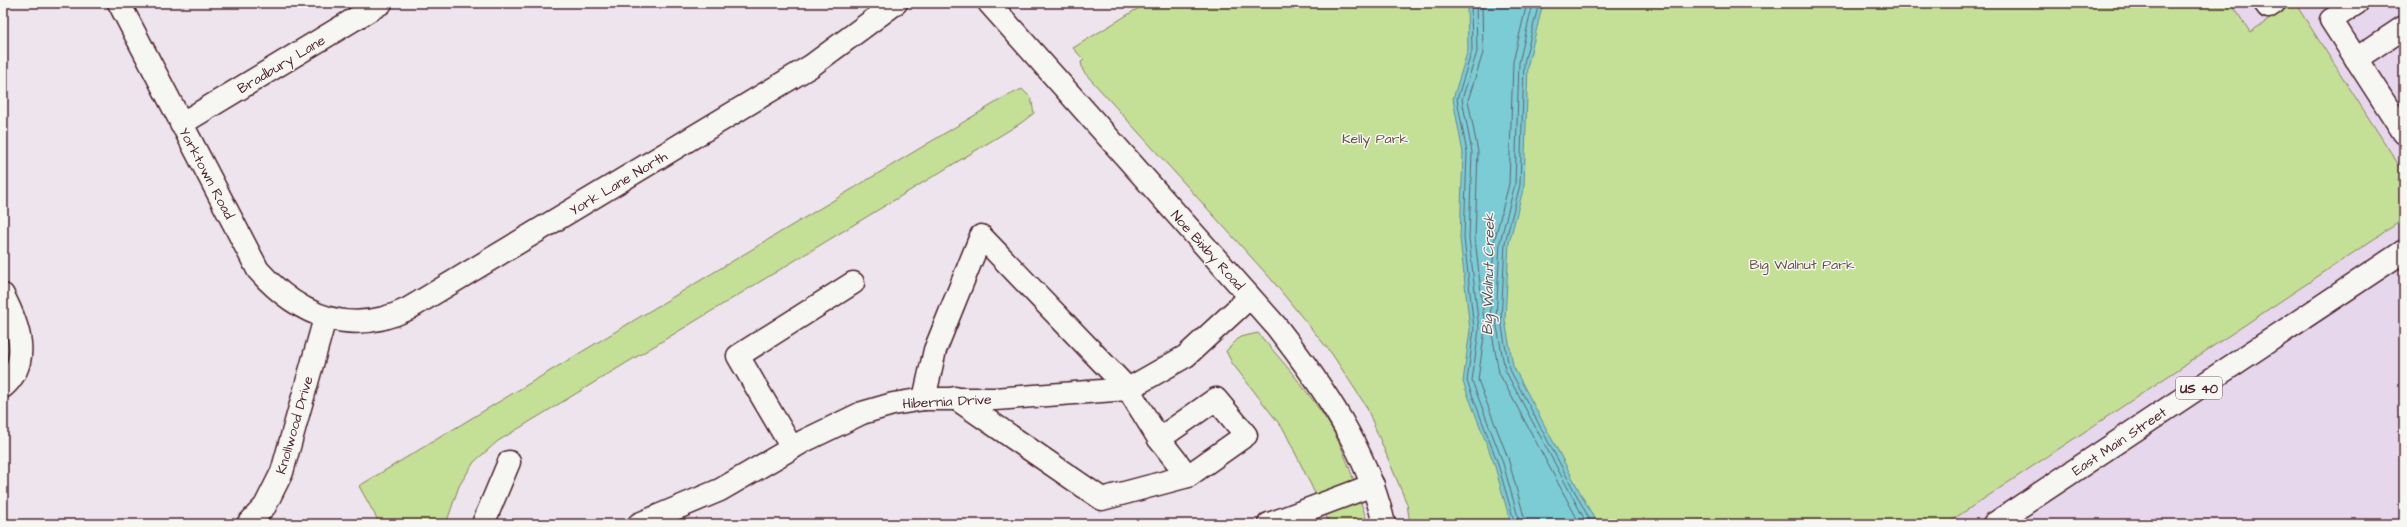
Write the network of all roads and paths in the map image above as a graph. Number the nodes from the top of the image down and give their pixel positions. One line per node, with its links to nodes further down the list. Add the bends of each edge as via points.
1 (119, 3): 10 (street, Yorktown Road)
2 (381, 3): 10 (street, Bradbury Lane)
3 (896, 3): 16 (street, York Lane North, via 811,66 408,309 394,316 368,322)
4 (989, 3): 15 (street, Noe Bixby Road)
5 (2265, 3): 6 (street, via 2268,7)
6 (2274, 3)
7 (2357, 3): 9 (street, via 2331,20)
8 (2404, 27): 9 (street)
9 (2356, 59): 11 (street)
10 (181, 124): 16 (street, Yorktown Road, via 258,270 285,296)
11 (2404, 133)
12 (2404, 251): 31 (street, East Main Street / US 40)
13 (853, 283): 22 (street, via 738,356)
14 (3, 295): 17 (street, via 18,327 21,351 14,374)
15 (1250, 297): 18 (street, Hibernia Drive, via 1186,356); 25 (street, Noe Bixby Road, via 1293,347 1325,394 1358,451)
16 (325, 318): 26 (street, Knollwood Drive, via 282,472 265,506)
17 (3, 387)
18 (1128, 389): 19 (street, Hibernia Drive, via 995,399); 20 (street, via 981,236 935,350); 21 (street)
19 (955, 398): 20 (street, Hibernia Drive); 24 (street, via 1102,499)
20 (924, 399): 22 (street, Hibernia Drive, via 862,413)
21 (1159, 439): 24 (street); 24 (street, via 1216,399 1246,436)
22 (792, 448): 28 (street, Hibernia Drive, via 720,490)
23 (509, 462): 27 (street)
24 (1188, 476)
25 (1373, 485): 29 (street); 30 (street, Noe Bixby Road)
26 (248, 524)
27 (483, 524)
28 (639, 524)
29 (1269, 524)
30 (1384, 524)
31 (1994, 524)

